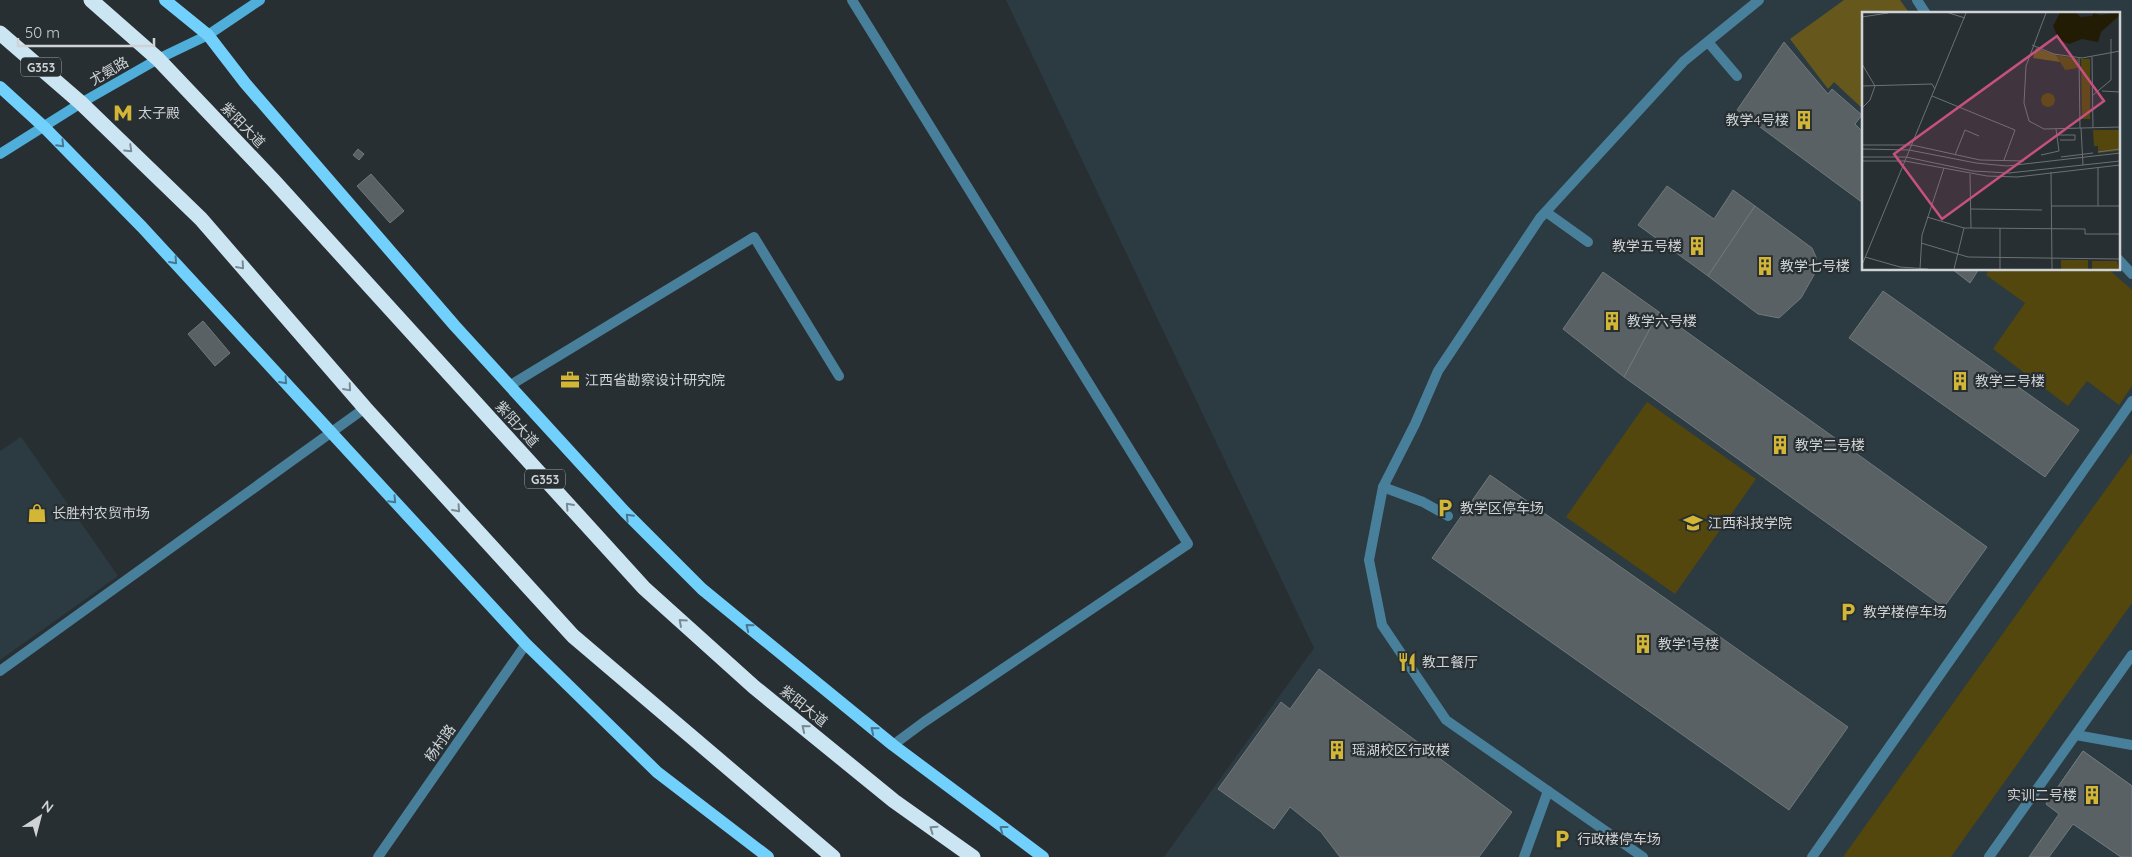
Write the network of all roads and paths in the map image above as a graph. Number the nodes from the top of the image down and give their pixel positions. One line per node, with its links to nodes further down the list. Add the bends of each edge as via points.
1 (91, 0): 11 (highway, 紫阳大道 / G353)
2 (165, 0): 9 (main road)
3 (260, 0): 9 (main road, 尤氨路)
4 (852, 0): 33 (street, via 1188,544)
5 (1760, 0): 10 (street)
6 (1917, 0): 7 (street)
7 (1925, 12)
8 (0, 33): 14 (highway, G353)
9 (208, 35): 11 (main road, 尤氨路); 22 (main road, via 245,84)
10 (1708, 42): 12 (street); 17 (street, via 1684,61)
11 (158, 59): 14 (main road, 尤氨路); 38 (highway, 紫阳大道 / G353, one-way to 11, via 894,801 769,699 644,588 273,180)
12 (1737, 76)
13 (0, 86): 15 (main road)
14 (81, 102): 15 (main road, 尤氨路); 24 (highway, G353, one-way to 24, via 201,219)
15 (44, 126): 16 (main road, 尤氨路); 25 (main road, one-way to 25, via 142,226)
16 (0, 154)
17 (1546, 212): 18 (street); 26 (street, via 1438,371)
18 (1588, 242)
19 (2120, 261): 20 (street)
20 (2132, 274)
21 (839, 376): 22 (street, via 754,237)
22 (509, 386): 33 (main road, one-way to 22, via 702,589 625,512)
23 (2132, 400): 42 (street)
24 (365, 408): 25 (street); 37 (highway, G353, one-way to 37, via 574,636)
25 (331, 433): 28 (main road, one-way to 28); 30 (street)
26 (1383, 487): 27 (street, via 1423,502); 34 (street, via 1369,560 1382,625 1446,720)
27 (1448, 516)
28 (526, 644): 35 (street, 杨村路); 36 (main road, via 657,772)
29 (2132, 655): 31 (street)
30 (0, 671)
31 (2076, 735): 32 (street); 43 (street)
32 (2132, 745)
33 (893, 746): 39 (main road, one-way to 33)
34 (1548, 791): 40 (street); 41 (street)
35 (378, 857)
36 (768, 857)
37 (833, 857)
38 (973, 857)
39 (1043, 857)
40 (1524, 857)
41 (1643, 857)
42 (1812, 857)
43 (1989, 857)

